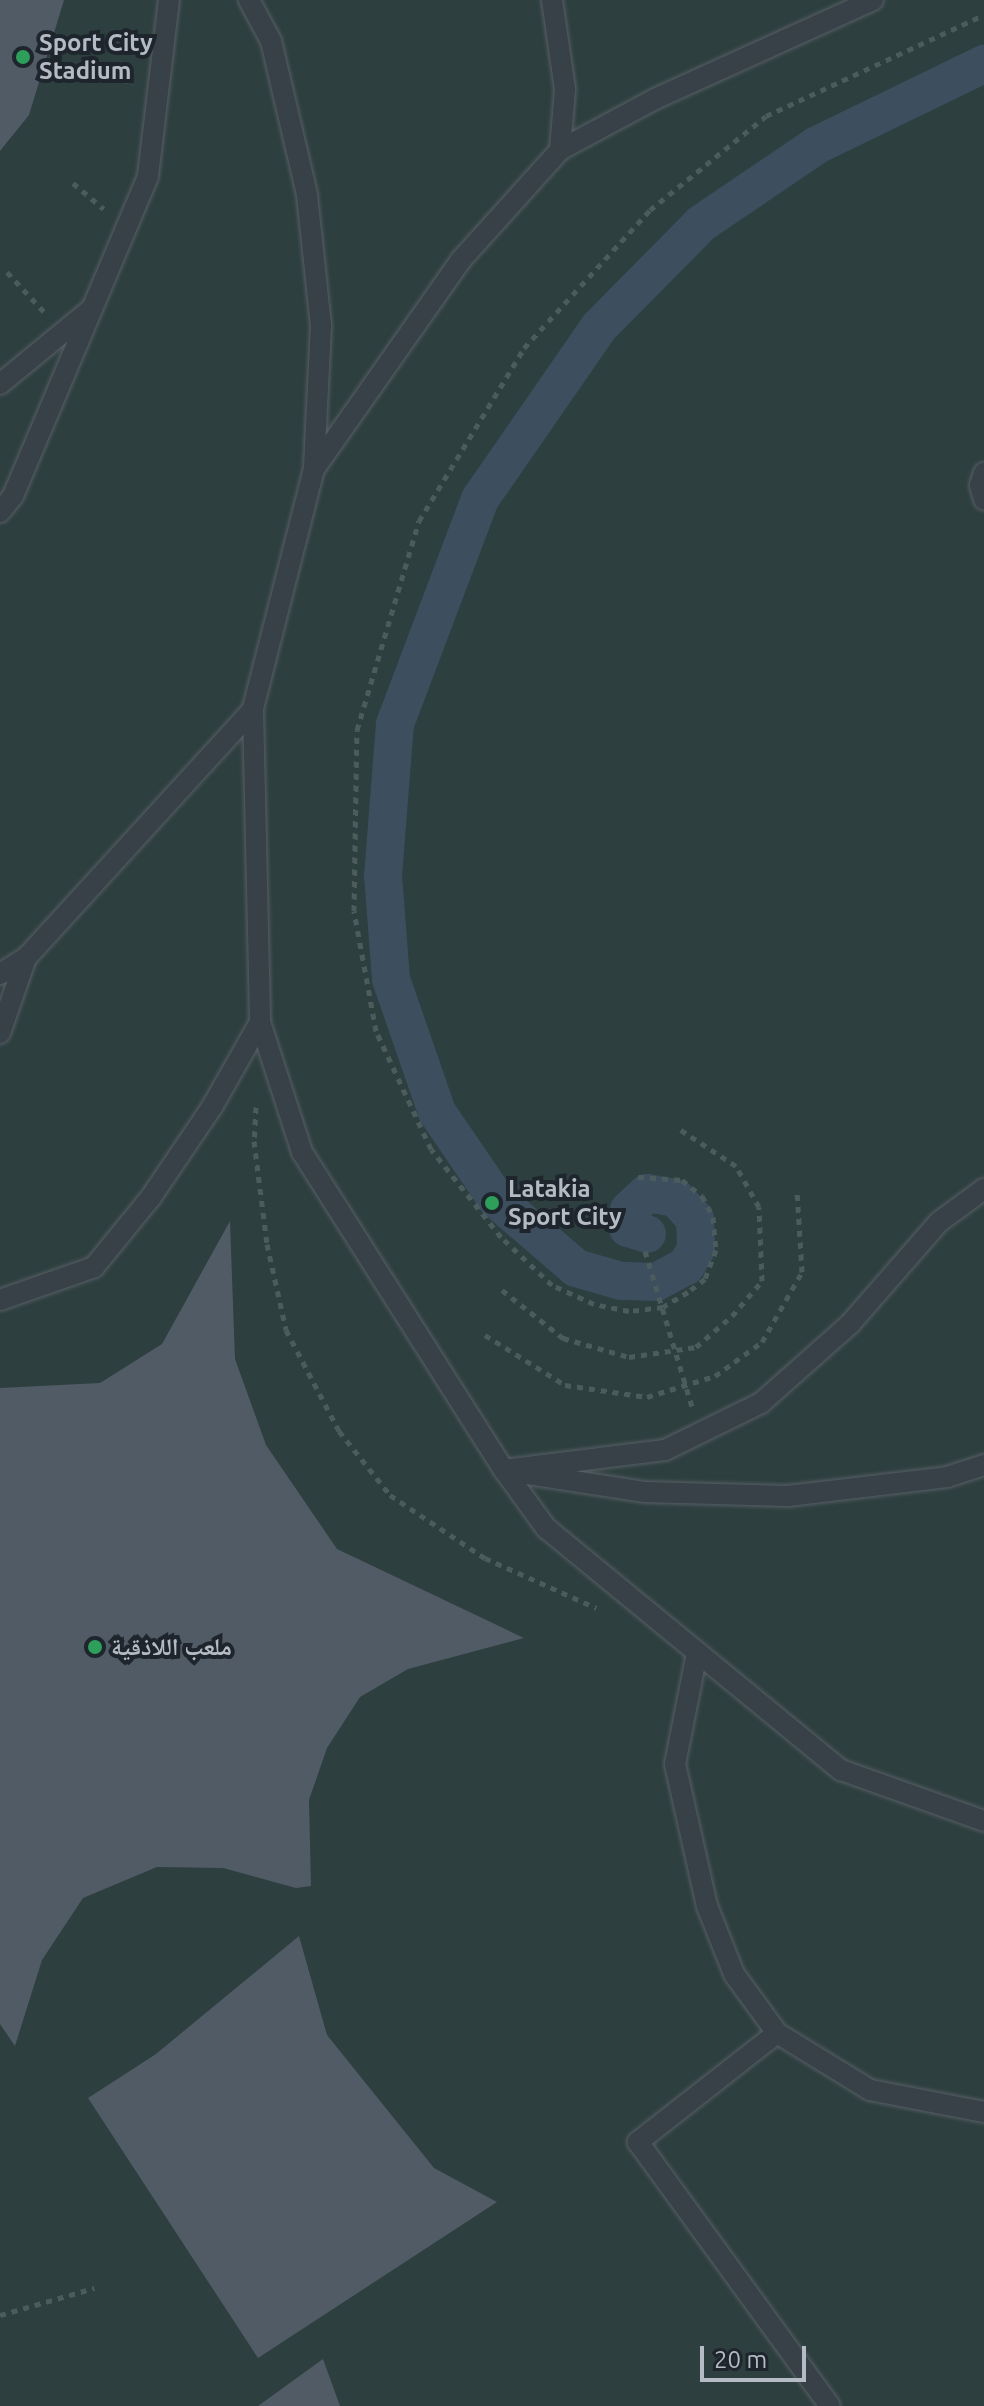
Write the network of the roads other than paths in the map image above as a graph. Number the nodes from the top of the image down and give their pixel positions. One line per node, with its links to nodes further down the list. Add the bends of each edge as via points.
1 (169, 0): 6 (lane, via 148,176)
2 (249, 0): 8 (lane, via 271,41 307,195 321,325)
3 (552, 0): 5 (lane, via 565,89)
4 (873, 0): 5 (lane, via 655,99)
5 (560, 150): 8 (lane, via 461,260)
6 (92, 308): 7 (lane); 11 (lane, via 13,496)
7 (0, 384)
8 (314, 469): 12 (lane)
9 (984, 473): 10 (lane)
10 (984, 499)
11 (0, 512)
12 (253, 709): 13 (lane); 15 (lane)
13 (26, 958): 14 (lane); 16 (lane)
14 (0, 974)
15 (260, 1022): 18 (lane, via 204,1120 94,1267); 20 (lane, via 302,1152)
16 (0, 1033)
17 (984, 1189): 20 (lane, via 939,1222 850,1324 761,1403 665,1450)
18 (0, 1300)
19 (984, 1465): 20 (lane, via 947,1477 788,1496 644,1492)
20 (504, 1470): 21 (lane, via 546,1528)
21 (697, 1653): 22 (lane, via 841,1770); 23 (lane, via 675,1764 707,1906 734,1974)
22 (984, 1821)
23 (777, 2033): 24 (lane, via 870,2090); 25 (lane, via 638,2142)
24 (984, 2112)
25 (830, 2406)

